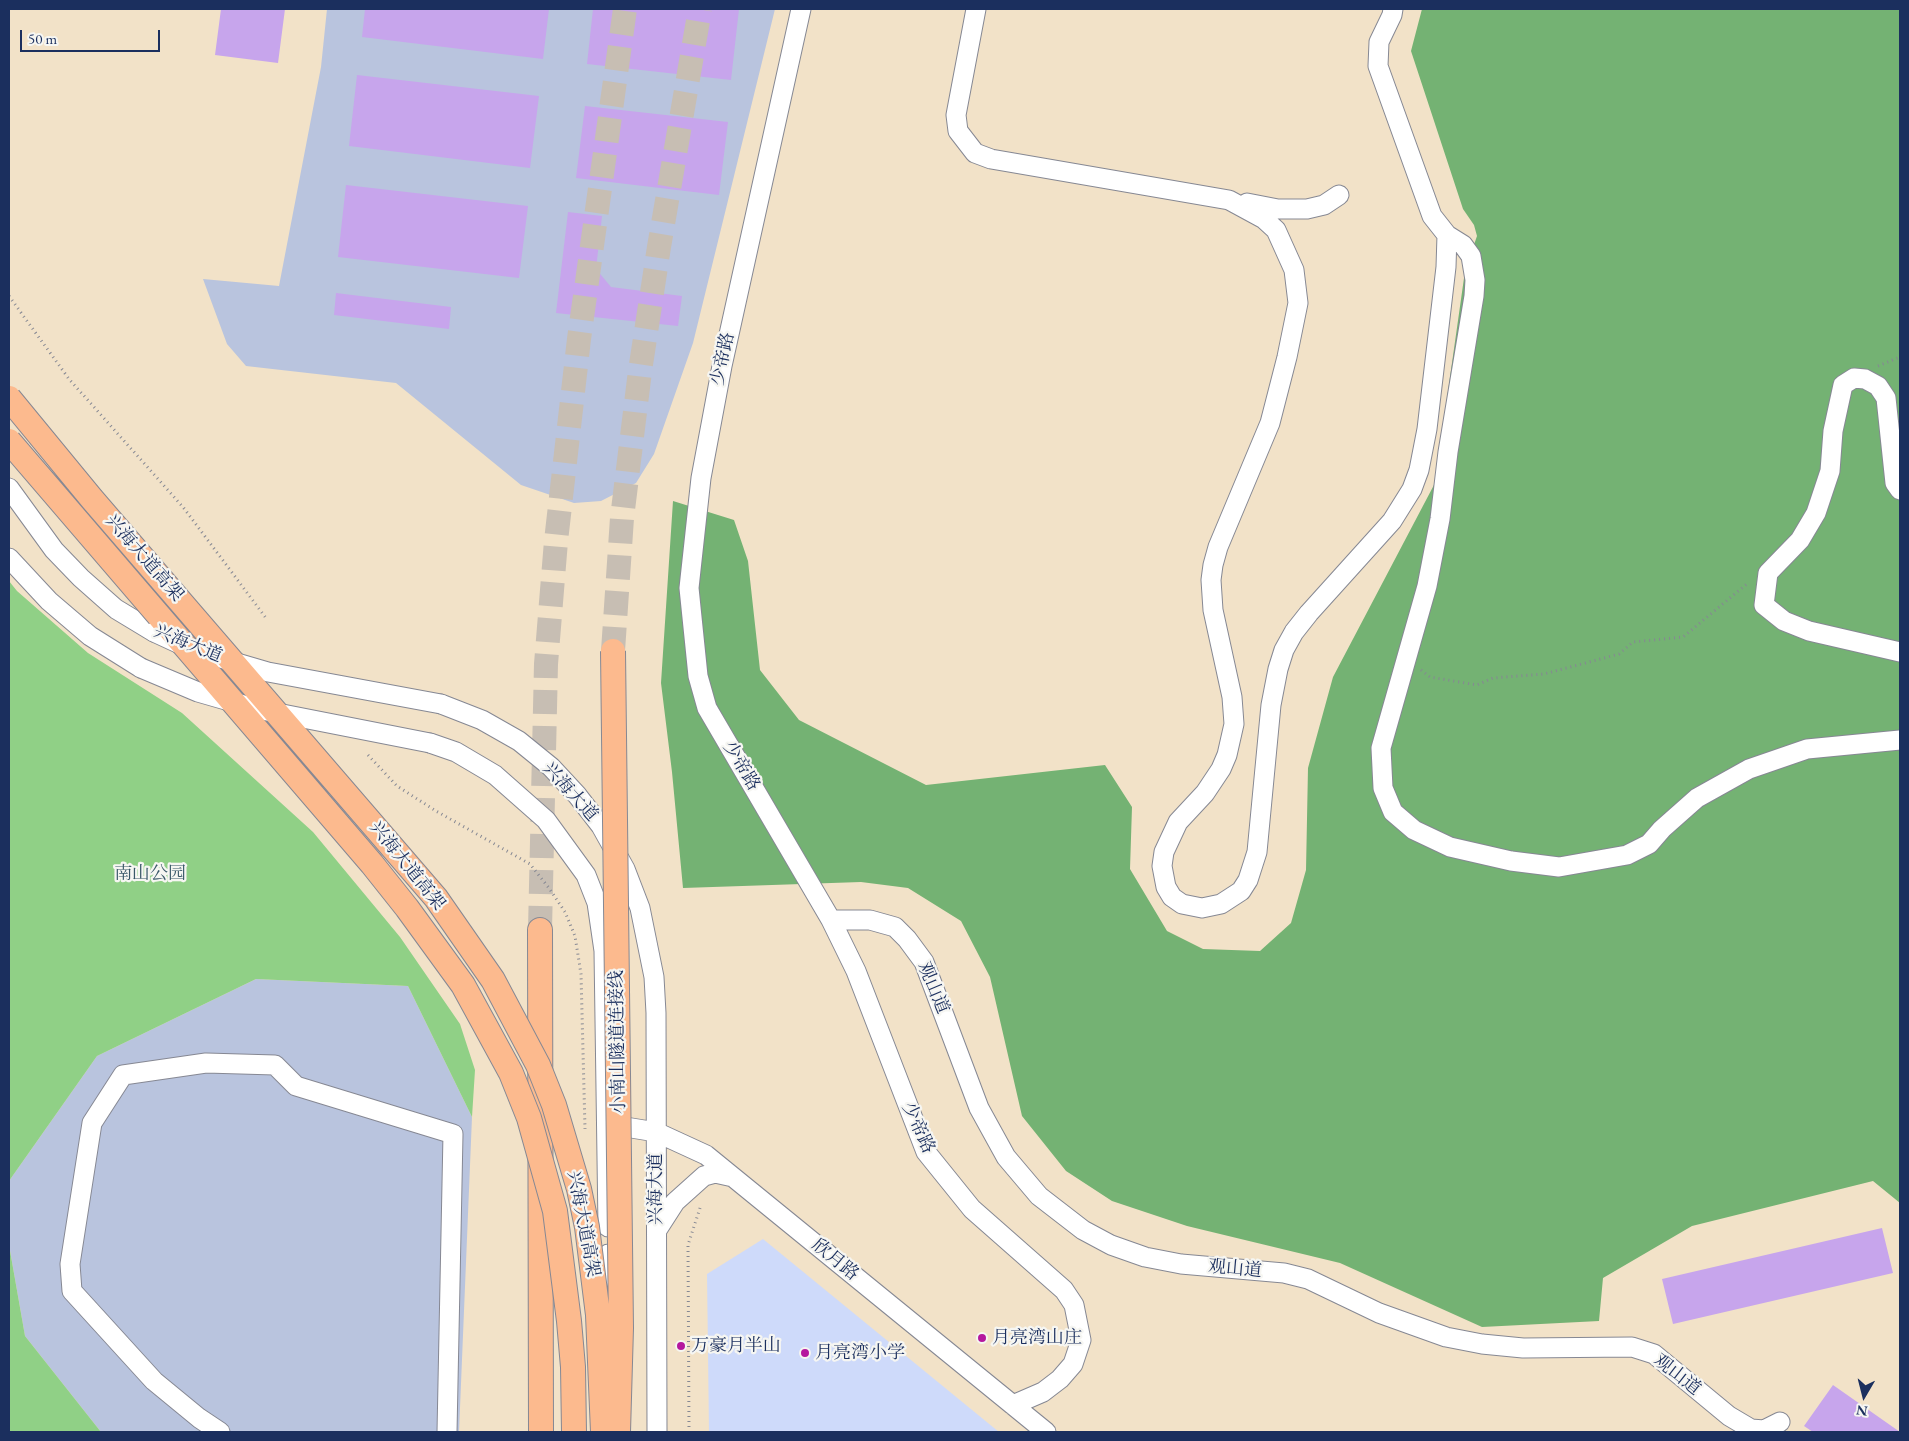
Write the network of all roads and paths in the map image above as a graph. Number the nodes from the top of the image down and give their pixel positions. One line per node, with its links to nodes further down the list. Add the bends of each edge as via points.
1 (801, 9): 19 (street, 少帝路, via 708,435 696,517 689,606 698,676 707,708)
2 (976, 9): 5 (street, via 956,115 958,130 975,153 991,159)
3 (1393, 9): 6 (street, via 1379,42 1378,66 1432,216)
4 (1339, 195): 5 (street, via 1324,205 1307,209 1278,209)
5 (1229, 200): 6 (street, via 1264,219 1276,230 1294,270 1298,303 1270,422 1213,565 1213,610 1234,713 1232,739 1218,774 1178,822 1169,839 1162,866 1166,887 1172,897 1193,907 1211,907 1232,898 1241,891 1254,867 1271,705 1284,650 1309,613 1392,522 1412,489 1427,429)
6 (1447, 235): 15 (street, via 1463,245 1472,256 1474,296 1440,519 1427,586)
7 (9, 296): 14 (path, via 69,379 183,507)
8 (9, 398): 32 (main road, 兴海大道高架, bridge, via 436,898 493,980 548,1089 579,1189 597,1306)
9 (9, 441): 31 (main road, 兴海大道高架, bridge, via 372,864 437,948 476,1007 511,1073 529,1118 555,1211 570,1321)
10 (9, 488): 22 (street, 兴海大道, bridge, via 48,542 81,578 116,608 154,632 193,650 268,672 441,704 482,720 512,737 551,767 601,826 625,869 640,908 654,977)
11 (1900, 490): 17 (street, via 1895,483 1886,398 1878,386 1865,378 1854,378 1843,385 1833,431 1830,471 1816,512 1800,540 1768,573 1764,605 1784,621 1809,631)
12 (9, 558): 21 (street, 兴海大道, bridge, via 49,601 83,630 140,668 198,692 257,709 430,743 456,752 518,793 546,820 586,875 596,902 604,951)
13 (1754, 577): 15 (path, via 1683,637 1633,642 1619,654 1544,674 1493,678 1478,685 1430,677 1415,665)
14 (266, 618)
15 (1408, 646): 18 (street, via 1381,748 1383,788 1393,812 1414,830 1450,847 1511,861 1559,867 1627,856 1649,844 1697,798 1749,769 1807,749)
16 (613, 651): 33 (main road, 小南山隧道连接线, bridge, via 621,1344)
17 (1900, 652)
18 (1900, 740)
19 (831, 920): 26 (street, 少帝路, via 856,971 926,1152 972,1209 1064,1290 1074,1305 1081,1340 1073,1364 1043,1392); 27 (street, 观山道, via 870,920 895,928 907,939 924,962 979,1108 1006,1157 1039,1196 1097,1237 1145,1257 1181,1264 1284,1273 1308,1279 1379,1312 1446,1337 1524,1348 1632,1347 1654,1354 1729,1416 1751,1429 1764,1430)
20 (540, 930): 30 (main road)
21 (607, 1124): 22 (street, 欣月路); 32 (street, 兴海大道, via 609,1275)
22 (656, 1132): 23 (street, 欣月路, via 706,1155); 25 (street, 兴海大道)
23 (733, 1177): 25 (street, via 714,1173 704,1176 675,1202); 26 (street, 欣月路)
24 (701, 1203): 35 (path, via 688,1245)
25 (657, 1230): 34 (street, 兴海大道)
26 (1013, 1406): 36 (street, 欣月路)
27 (1780, 1422)
28 (220, 1432): 29 (street, via 154,1381 72,1291 70,1264 92,1122 123,1075 206,1063 275,1065 296,1086 453,1134)
29 (447, 1432)
30 (541, 1432)
31 (574, 1432)
32 (603, 1432)
33 (618, 1432)
34 (658, 1432)
35 (689, 1432)
36 (1046, 1432)

